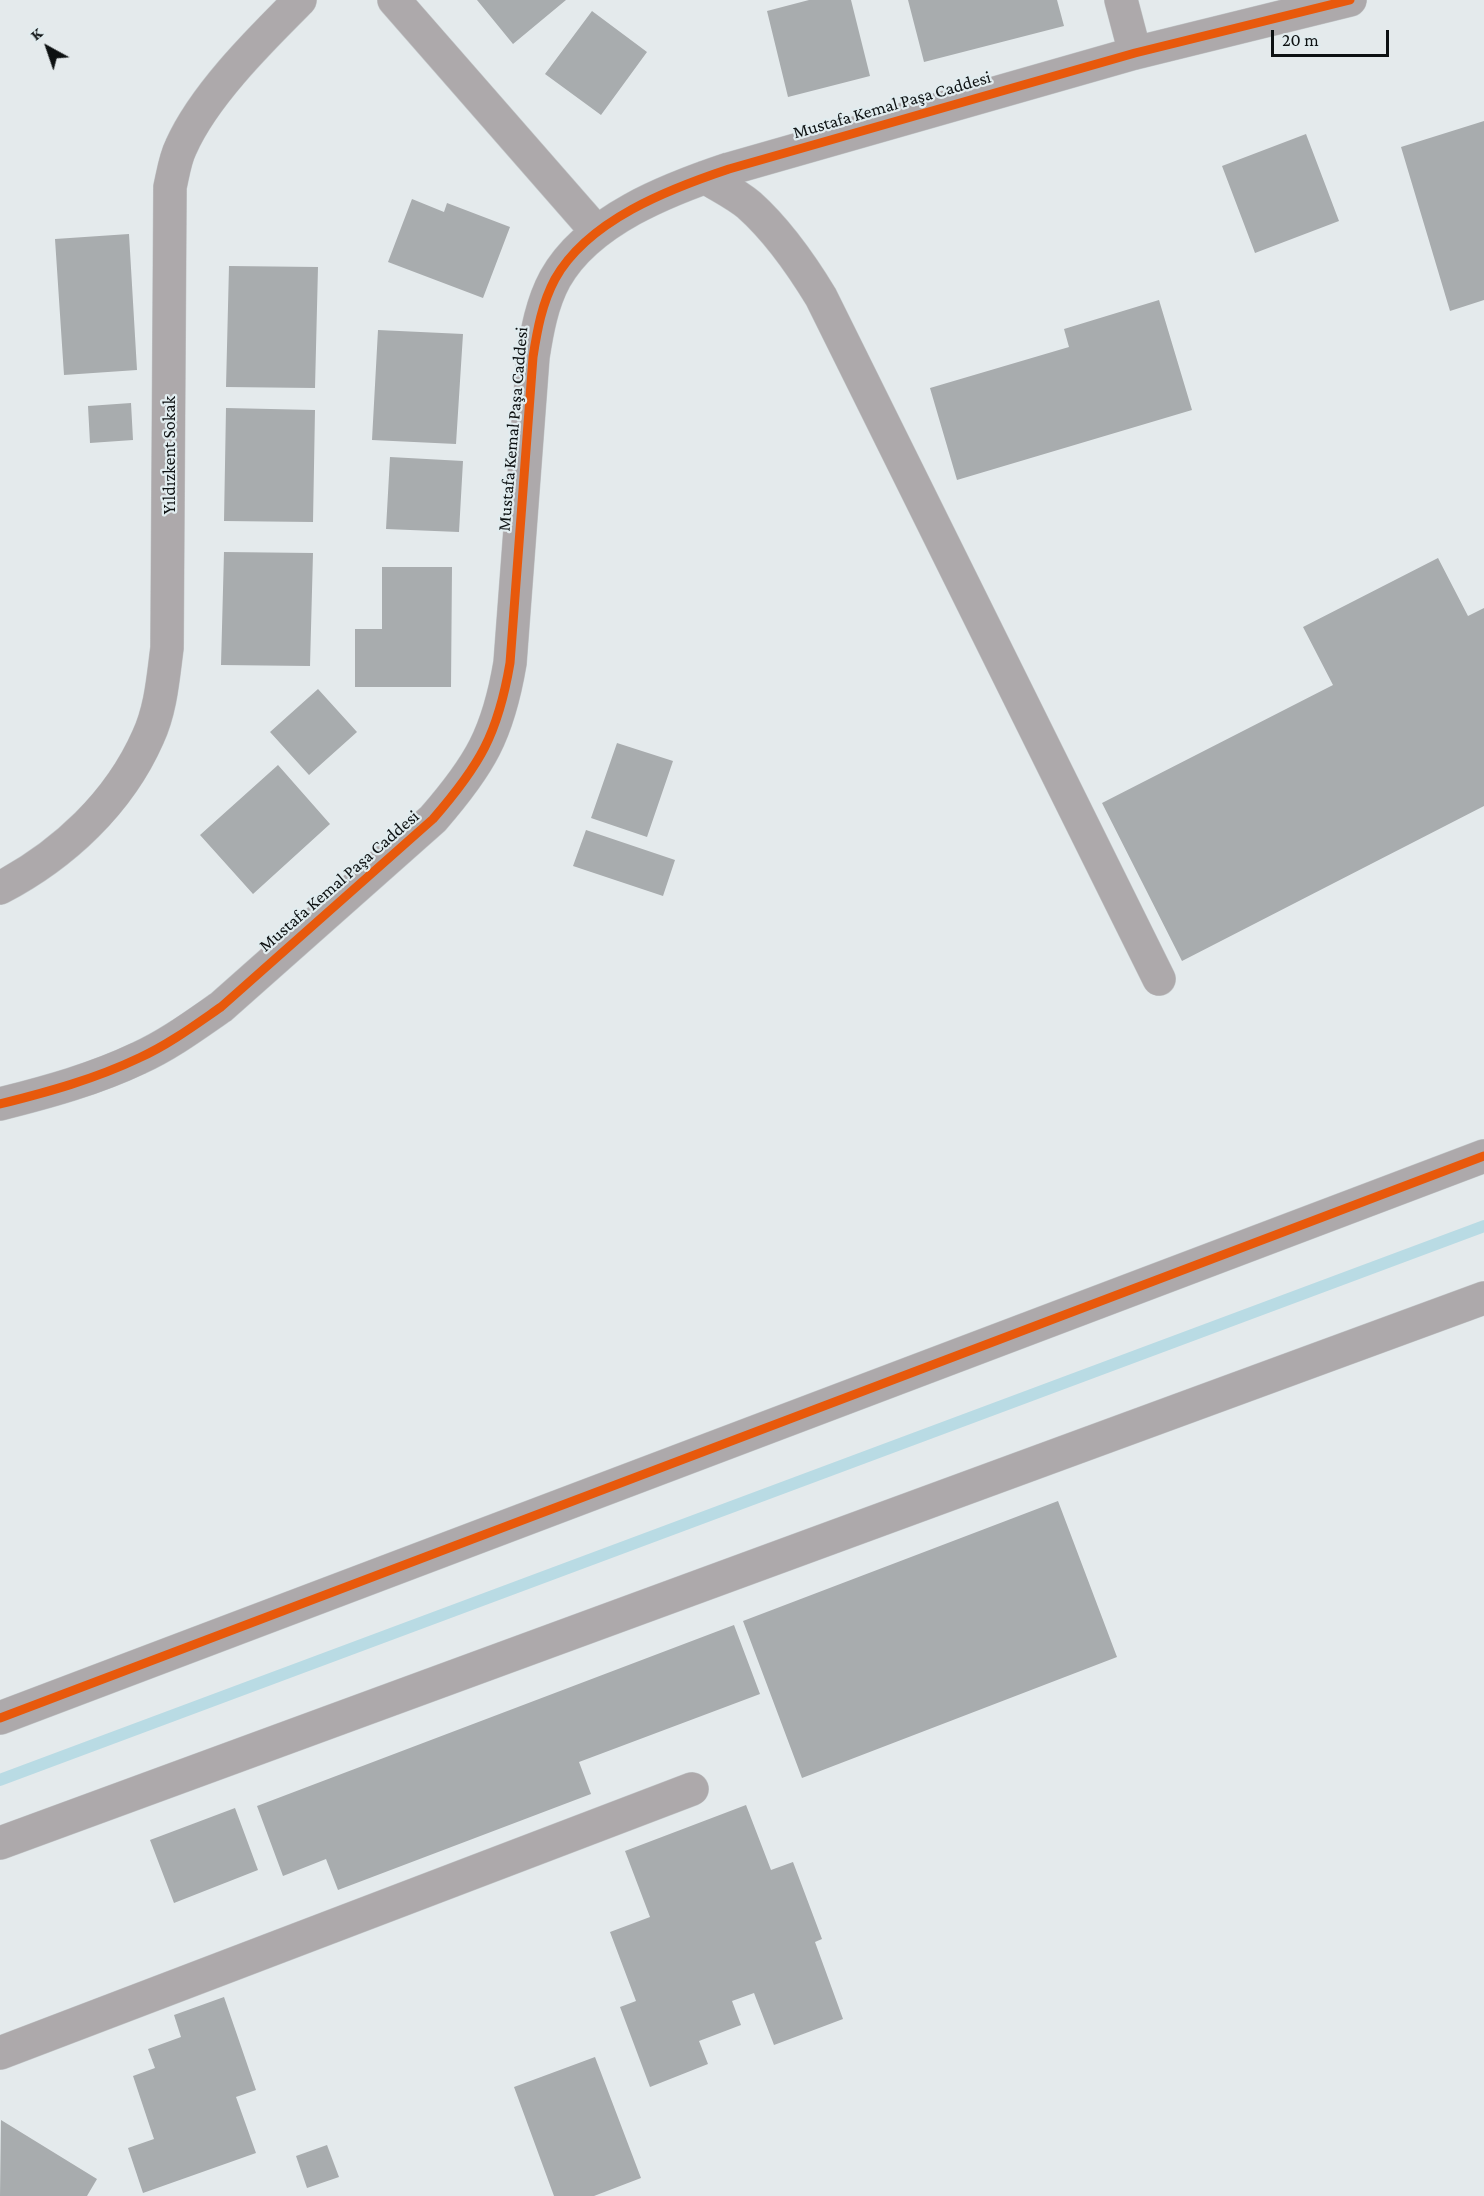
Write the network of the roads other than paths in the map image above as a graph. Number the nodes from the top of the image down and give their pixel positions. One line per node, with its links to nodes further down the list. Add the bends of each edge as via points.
1 (300, 0): 8 (street, Yıldızkent Sokak, via 264,36 198,115 180,148 170,187 167,648 160,700 148,737 101,811 63,847)
2 (394, 0): 7 (street)
3 (1121, 0): 5 (street)
4 (1350, 0): 5 (street, Mustafa Kemal Paşa Caddesi)
5 (1135, 53): 6 (street, Mustafa Kemal Paşa Caddesi)
6 (705, 177): 7 (street, Mustafa Kemal Paşa Caddesi, via 634,209); 9 (street, via 747,203 801,265 821,297)
7 (597, 232): 10 (street, Mustafa Kemal Paşa Caddesi, via 568,258 554,280 540,319 533,357 504,701 482,756 463,785 433,819 221,1007 188,1030 96,1077)
8 (0, 888)
9 (1159, 979)
10 (0, 1104)
11 (1484, 1156): 13 (street)
12 (1484, 1298): 15 (street)
13 (0, 1718)
14 (692, 1788): 16 (street)
15 (0, 1843)
16 (0, 2053)

